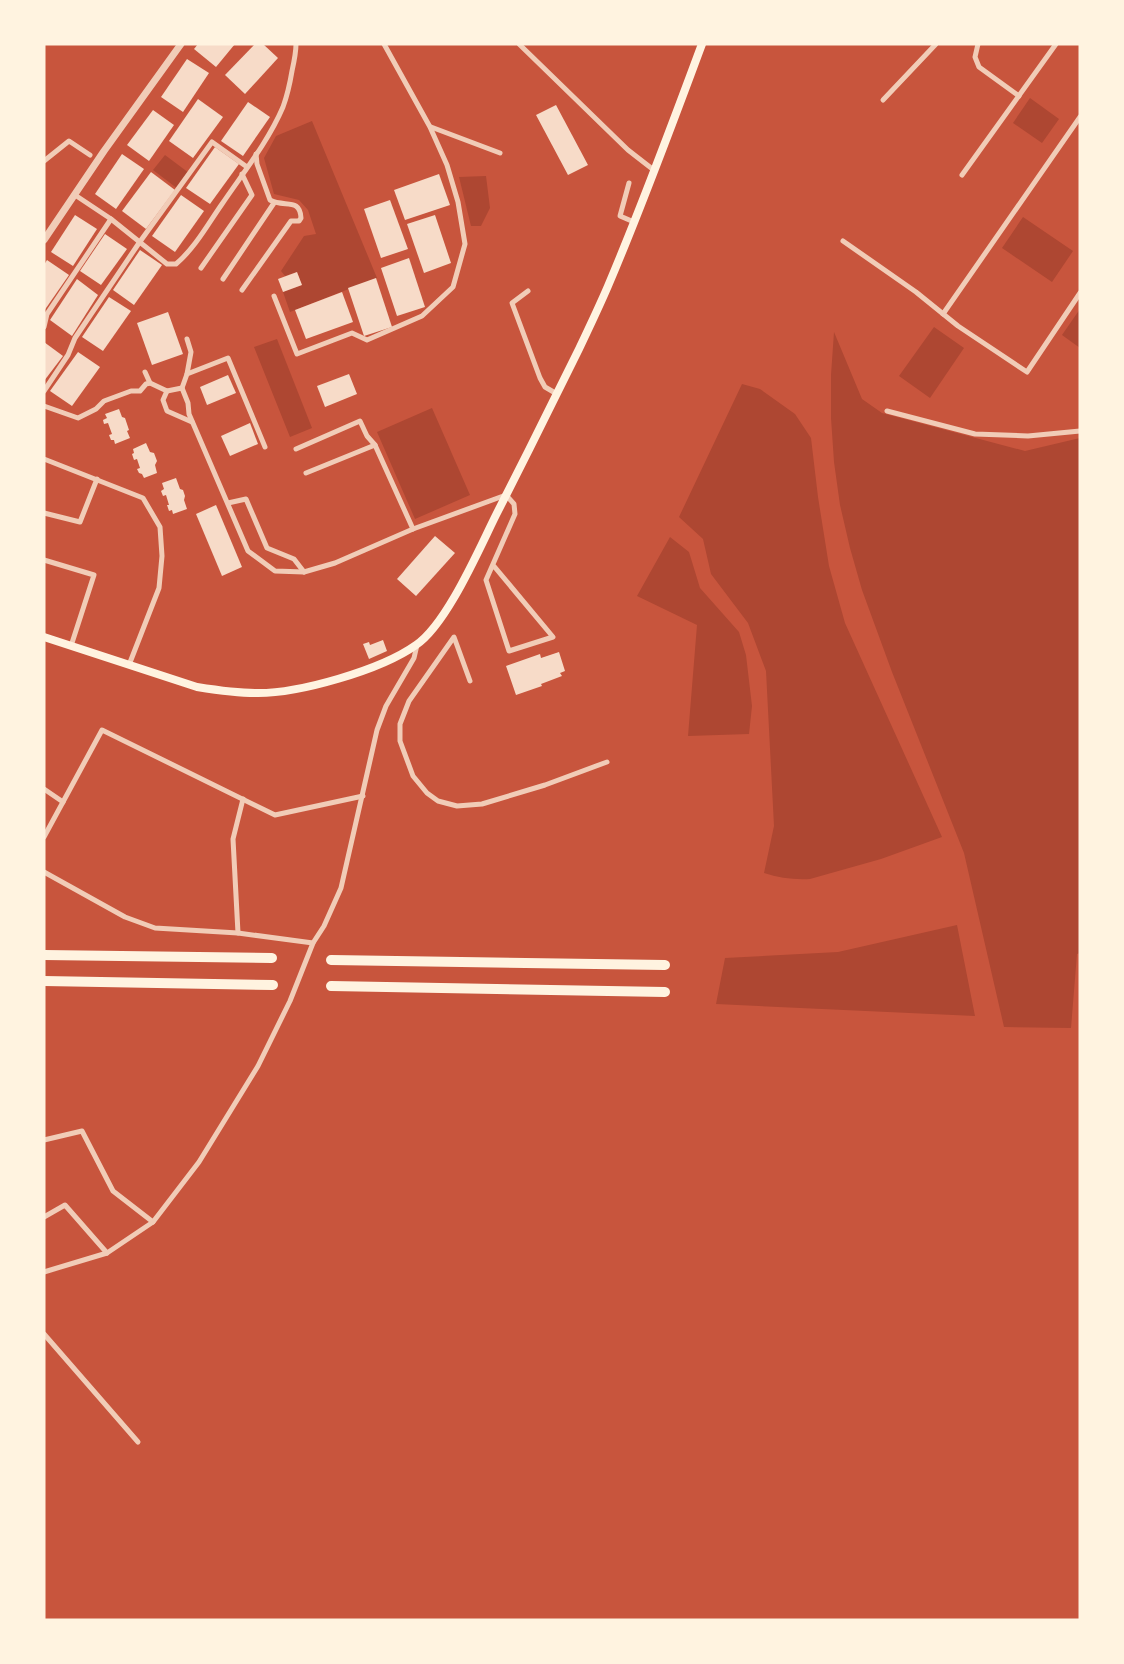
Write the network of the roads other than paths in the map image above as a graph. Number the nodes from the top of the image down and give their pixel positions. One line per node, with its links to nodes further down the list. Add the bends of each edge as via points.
1 (181, 44): 22 (street)
2 (296, 44): 14 (street, via 284,105)
3 (384, 44): 12 (street)
4 (519, 44): 18 (street)
5 (702, 44): 18 (main road)
6 (936, 44): 10 (street)
7 (978, 44): 9 (street, via 975,57 979,67)
8 (1056, 44): 9 (street)
9 (1019, 96): 20 (street)
10 (883, 100)
11 (1080, 117): 35 (street)
12 (430, 127): 13 (street); 34 (street, via 447,165 465,244 453,287 422,316 368,340 352,333 297,354)
13 (500, 153)
14 (256, 154): 17 (street); 23 (street)
15 (90, 155): 16 (street, via 69,141)
16 (44, 161)
17 (247, 167): 19 (street); 28 (street, via 212,142)
18 (655, 171): 25 (main road)
19 (242, 174): 28 (street, via 176,264 167,264); 29 (street, via 252,195)
20 (962, 175)
21 (629, 183): 25 (street, via 620,216)
22 (75, 195): 24 (street); 26 (street)
23 (274, 203): 30 (street); 31 (street, via 296,205 301,218 291,220)
24 (111, 219): 28 (street); 36 (street, via 47,314)
25 (634, 222): 44 (main road)
26 (44, 240)
27 (843, 242): 35 (street)
28 (139, 243): 42 (street)
29 (201, 268)
30 (223, 279)
31 (242, 290)
32 (528, 291): 44 (street, via 512,303 540,378)
33 (1080, 293): 35 (street, via 1027,372)
34 (274, 296)
35 (943, 314)
36 (44, 327)
37 (187, 339): 39 (street, via 191,352)
38 (145, 372): 40 (street)
39 (187, 374): 41 (street); 50 (street, via 228,358)
40 (150, 383): 43 (street); 45 (street, via 104,401 78,418)
41 (182, 388): 43 (street); 47 (street)
42 (44, 391)
43 (167, 391): 47 (street, via 163,400 167,411)
44 (557, 394): 55 (main road)
45 (44, 406)
46 (887, 411): 48 (street, via 975,434 1028,436)
47 (192, 422): 56 (street)
48 (1080, 431)
49 (374, 445): 51 (street, via 360,421); 53 (street); 58 (street)
50 (265, 447)
51 (296, 449)
52 (44, 459): 54 (street)
53 (306, 473)
54 (97, 479): 57 (street, via 80,522); 65 (street, via 143,498 160,527 159,588)
55 (506, 495): 58 (street); 60 (street, via 515,514); 63 (main road, via 440,619)
56 (228, 503): 61 (street, via 248,551 275,571); 61 (street, via 246,499 267,548 294,559)
57 (44, 513)
58 (413, 530): 61 (street)
59 (44, 560): 64 (street, via 94,575)
60 (493, 565): 60 (street, via 486,580 509,651 553,637)
61 (304, 572)
62 (44, 637): 64 (main road)
63 (417, 645): 65 (main road, via 369,669 272,693 197,687); 69 (street, via 382,715)
64 (71, 646): 65 (main road)
65 (129, 665)
66 (470, 681): 67 (street, via 454,637 409,701 400,724 400,741 413,776 438,801 457,806 482,804)
67 (607, 762)
68 (44, 789): 71 (street)
69 (363, 796): 70 (street, via 275,814); 75 (street, via 341,888)
70 (243, 799): 71 (street, via 102,730); 74 (street, via 233,839)
71 (63, 802): 72 (street)
72 (44, 837)
73 (44, 872): 74 (street, via 125,917 155,928)
74 (238, 933): 75 (street)
75 (313, 943): 86 (street, via 258,1066 199,1162)
76 (44, 955): 77 (highway)
77 (272, 958)
78 (331, 960): 79 (highway)
79 (665, 965)
80 (44, 981): 81 (highway)
81 (273, 985)
82 (331, 986): 83 (highway)
83 (665, 992)
84 (44, 1140): 86 (street, via 82,1131 113,1191)
85 (44, 1217): 87 (street, via 65,1205)
86 (153, 1222): 87 (street)
87 (107, 1253): 88 (street)
88 (44, 1272)
89 (44, 1334): 90 (street)
90 (138, 1442)

